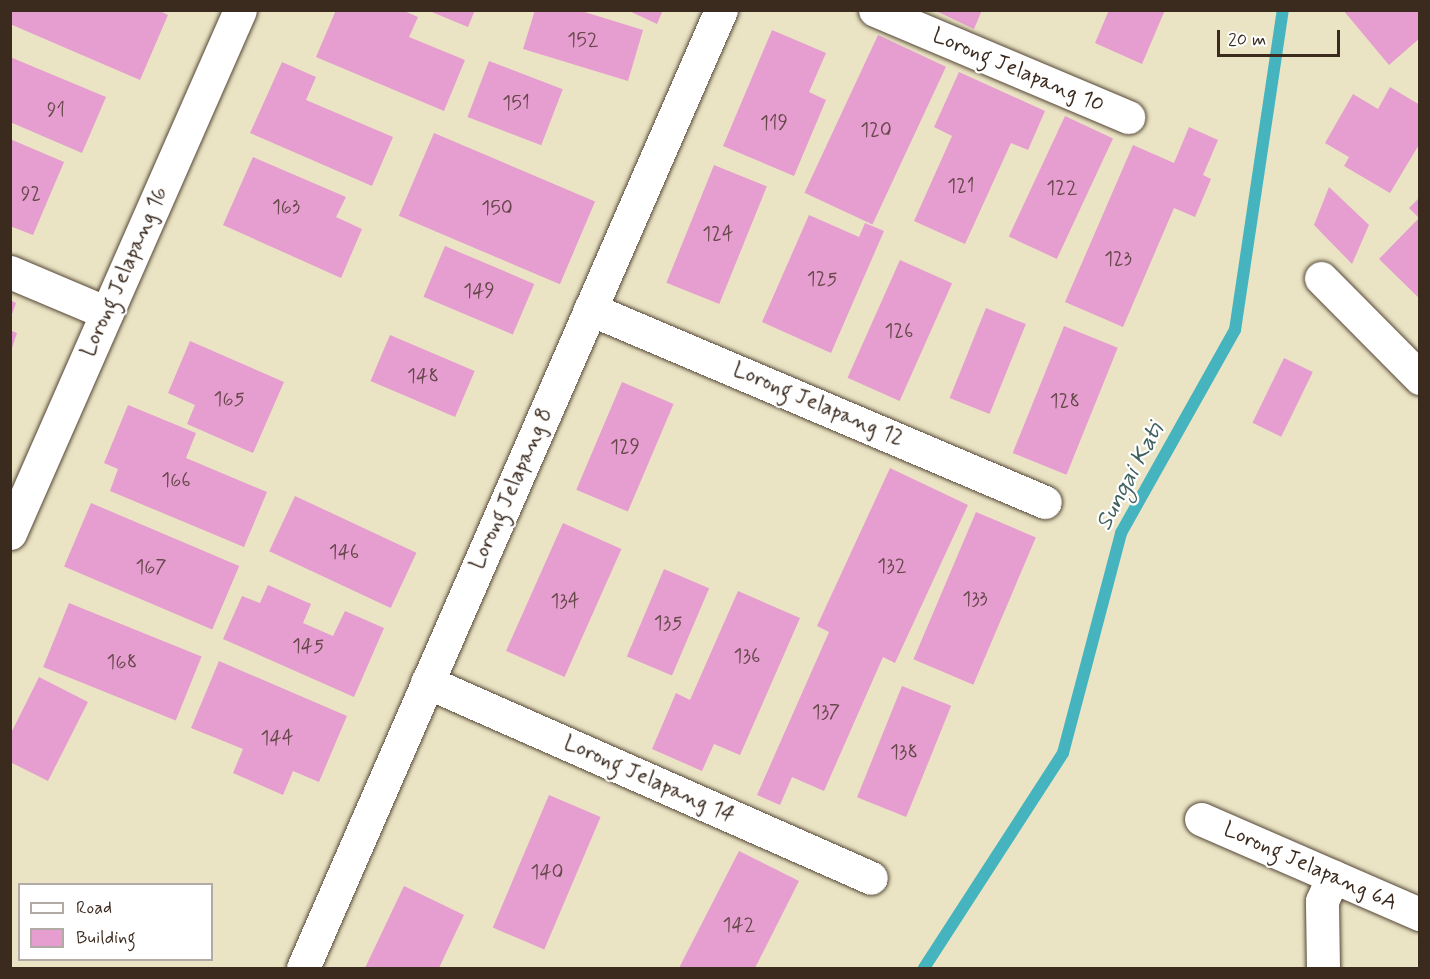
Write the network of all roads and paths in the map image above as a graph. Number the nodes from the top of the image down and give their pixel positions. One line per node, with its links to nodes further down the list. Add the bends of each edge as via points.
1 (240, 10): 8 (street, Lorong Jelapang 16)
2 (721, 10): 7 (street, Lorong Jelapang 8)
3 (875, 10): 4 (street, Lorong Jelapang 10)
4 (1128, 117)
5 (10, 272): 8 (street)
6 (1321, 278): 9 (street)
7 (590, 309): 10 (street, Lorong Jelapang 12); 12 (street, Lorong Jelapang 8)
8 (107, 313): 11 (street, Lorong Jelapang 16)
9 (1419, 378)
10 (1045, 502)
11 (10, 534)
12 (427, 682): 15 (street, Lorong Jelapang 14); 17 (street, Lorong Jelapang 8)
13 (1201, 819): 14 (street, Lorong Jelapang 6A)
14 (1333, 876): 16 (street, Lorong Jelapang 6A); 18 (street, via 1322,901)
15 (871, 878)
16 (1419, 914)
17 (303, 969)
18 (1323, 969)

